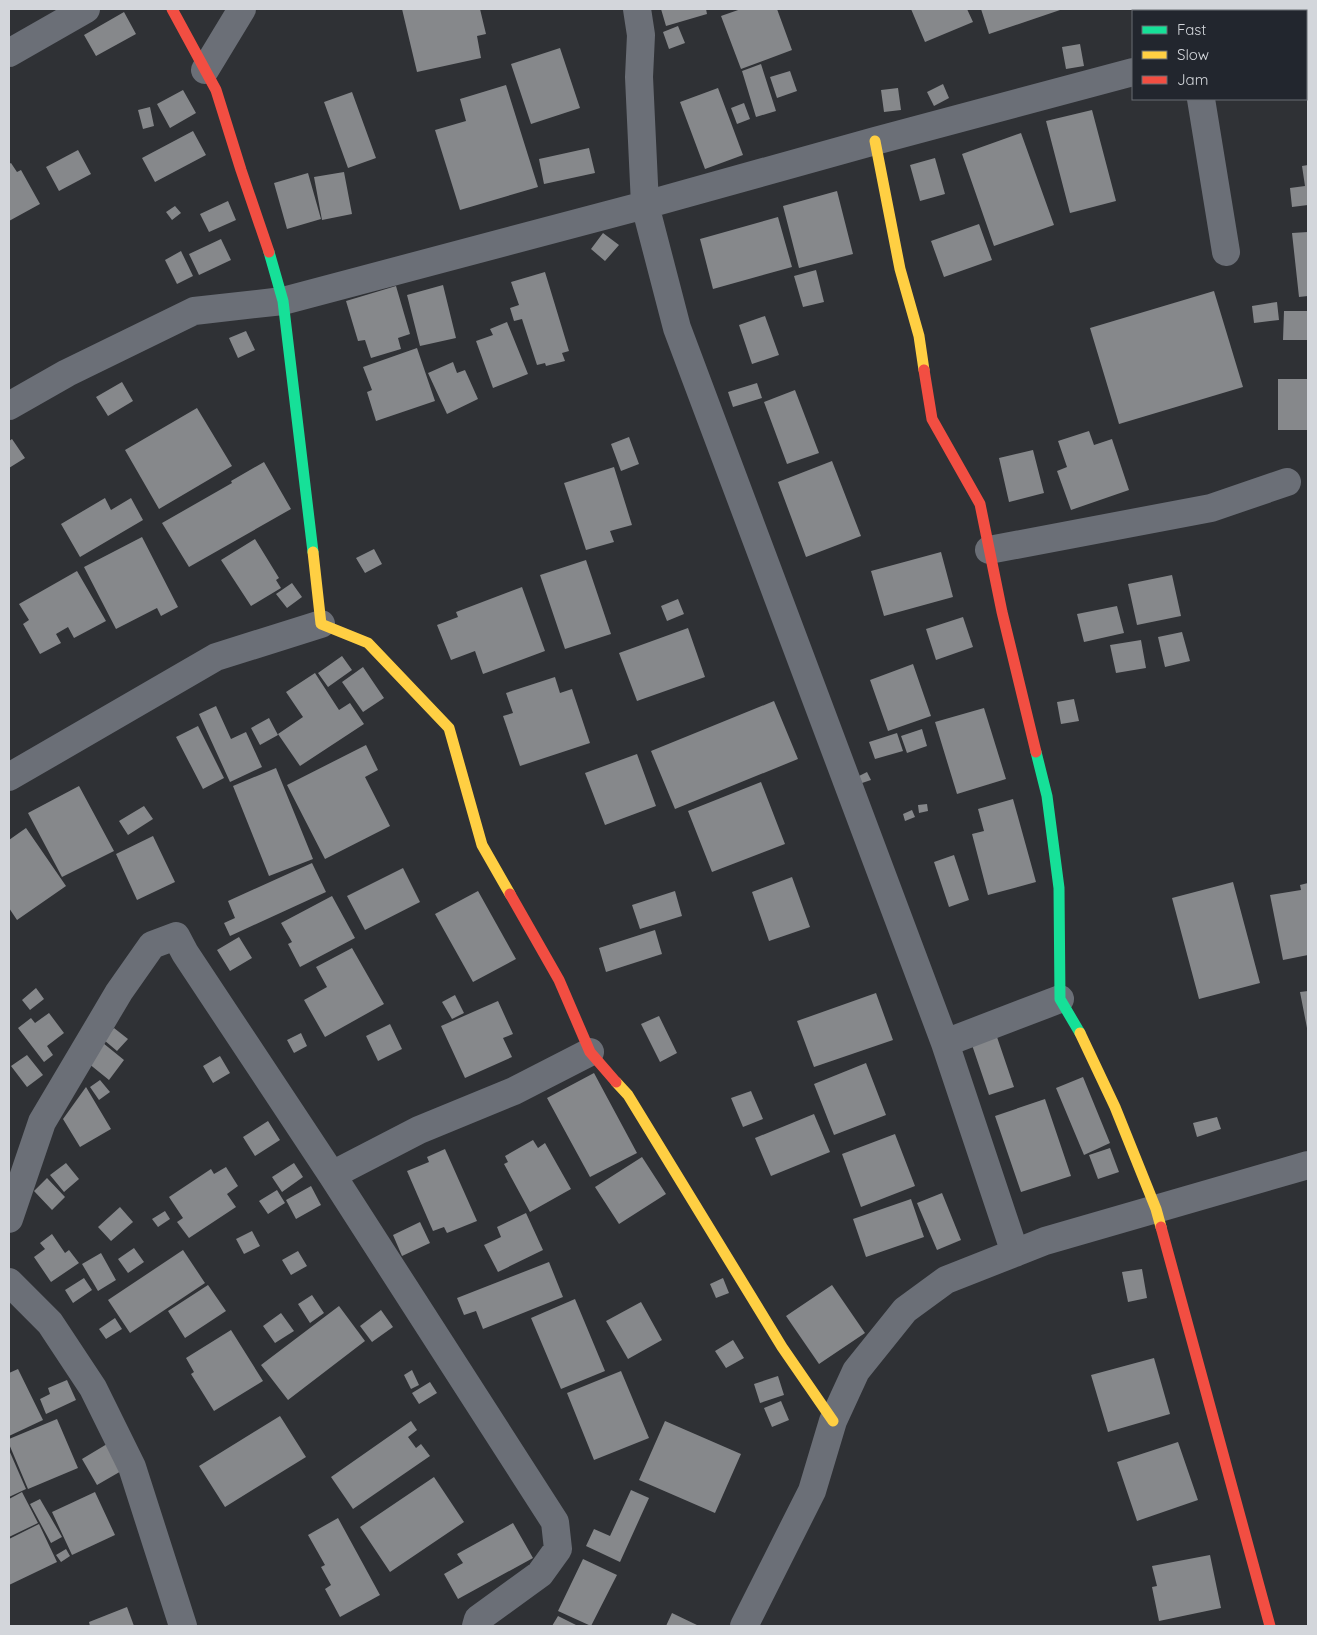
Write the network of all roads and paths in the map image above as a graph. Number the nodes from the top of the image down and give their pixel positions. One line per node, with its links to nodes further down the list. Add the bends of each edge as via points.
1 (86, 9): 5 (street)
2 (172, 9): 6 (street)
3 (242, 9): 6 (street)
4 (637, 9): 10 (street)
5 (9, 53)
6 (205, 70): 12 (street, via 216,90)
7 (1132, 72): 9 (street)
8 (1201, 100): 11 (street)
9 (875, 141): 10 (street); 15 (street, via 900,269 919,336 932,419 980,504)
10 (645, 205): 12 (street); 19 (street, via 677,328)
11 (1226, 252)
12 (283, 301): 13 (street, via 194,311 67,373); 16 (street)
13 (9, 406)
14 (1287, 482): 15 (street, via 1210,508)
15 (989, 550): 18 (street, via 1047,796 1059,888)
16 (321, 624): 17 (street, via 216,657); 20 (street, via 368,643 449,728 482,845 560,980)
17 (9, 777)
18 (1060, 999): 19 (street); 23 (street, via 1115,1107)
19 (945, 1044): 25 (street)
20 (590, 1052): 22 (street, via 514,1091 419,1130); 27 (street, via 628,1095 782,1347)
21 (1308, 1164): 23 (street)
22 (332, 1174): 24 (street, via 176,936 152,945 119,992 46,1114); 29 (street, via 555,1522 558,1549 540,1574 478,1619)
23 (1156, 1209): 25 (street, via 1045,1241); 31 (street)
24 (9, 1219)
25 (1015, 1253): 27 (street, via 946,1280 906,1310 856,1371)
26 (9, 1282): 28 (street, via 50,1323 94,1388 132,1467)
27 (833, 1421): 30 (street, via 812,1491)
28 (183, 1626)
29 (476, 1626)
30 (744, 1626)
31 (1270, 1626)

